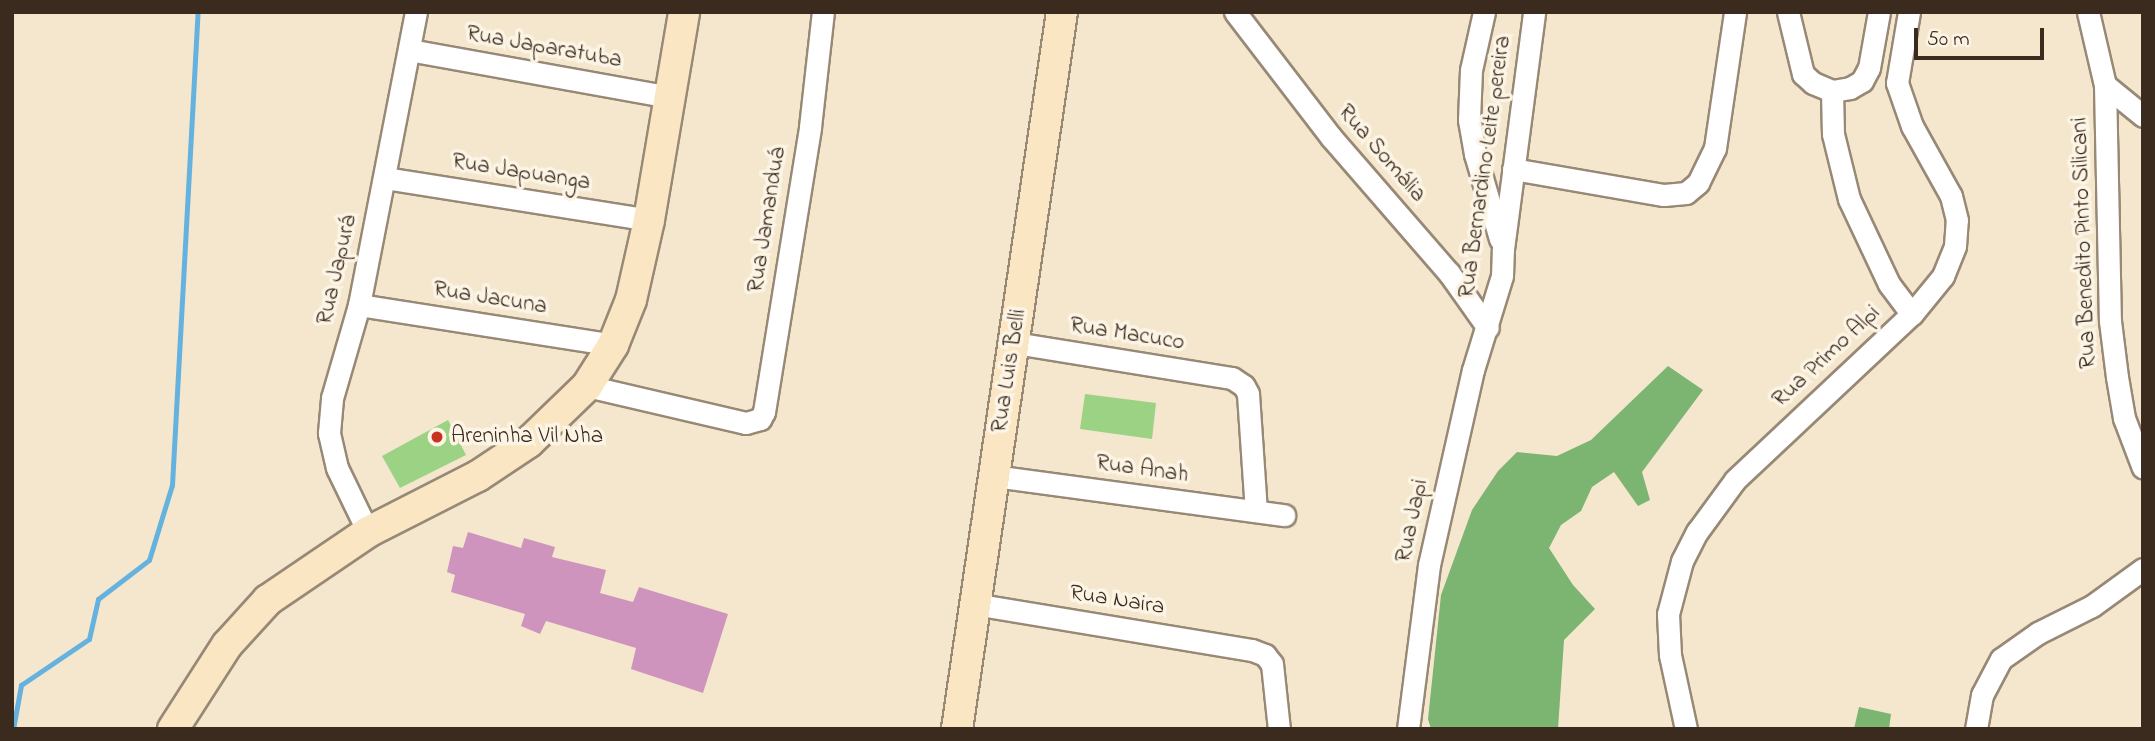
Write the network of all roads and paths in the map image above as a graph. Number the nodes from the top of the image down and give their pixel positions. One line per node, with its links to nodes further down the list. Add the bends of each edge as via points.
1 (416, 12): 13 (street, Rua Japurá)
2 (684, 12): 16 (main road)
3 (823, 12): 27 (street, Rua Jamanduá, via 810,127 760,419 746,423)
4 (1062, 12): 25 (main road, Rua Luis Belli)
5 (1235, 12): 24 (street, Rua Somália, via 1331,137 1449,273)
6 (1484, 12): 21 (street, via 1471,70 1469,120)
7 (1534, 12): 18 (street, Rua Bernardino Leite pereira)
8 (1735, 12): 18 (street, via 1714,148 1698,183 1686,194 1664,195)
9 (1788, 12): 15 (street, via 1803,74)
10 (1878, 12): 15 (street, via 1869,68 1862,81)
11 (1909, 12): 23 (street, Rua Primo Alpi, via 1897,83 1912,126 1951,196 1957,220 1955,246 1943,276)
12 (2088, 12): 14 (street, Rua Benedito Pinto Silicani)
13 (410, 50): 16 (street, Rua Japaratuba); 19 (street, Rua Japurá)
14 (2105, 85): 17 (street); 28 (street, Rua Benedito Pinto Silicani, via 2110,321 2124,418)
15 (1832, 91): 23 (street, via 1833,134 1849,199 1876,261)
16 (669, 97): 20 (main road)
17 (2143, 116)
18 (1513, 169): 21 (street, Rua Bernardino Leite pereira)
19 (385, 178): 20 (street, Rua Japuanga); 22 (street, Rua Japurá)
20 (649, 220): 26 (main road, via 631,300)
21 (1503, 249): 24 (street, Rua Bernardino Leite pereira, via 1502,276)
22 (359, 305): 26 (street, Rua Jacuna); 32 (street, Rua Japurá, via 332,398 329,433 337,468)
23 (1912, 314): 39 (street, Rua Primo Alpi, via 1735,480 1692,542 1668,614 1670,655)
24 (1488, 328): 38 (street, Rua Japi, via 1473,370 1429,565)
25 (1015, 343): 29 (main road, Rua Luis Belli); 30 (street, Rua Macuco, via 1232,378 1244,386)
26 (613, 345): 27 (main road)
27 (587, 386): 32 (main road, via 529,442 478,476)
28 (2143, 468)
29 (993, 476): 30 (street, Rua Anah); 34 (main road, Rua Luis Belli)
30 (1256, 511): 31 (street, Rua Anah)
31 (1284, 515)
32 (368, 532): 35 (main road, via 268,600 227,645)
33 (2143, 569): 40 (street, via 2092,606 2038,633 2001,659 1982,695)
34 (974, 604): 36 (main road, Rua Luis Belli); 37 (street, Rua Naira, via 1265,655 1272,664)
35 (173, 729)
36 (957, 729)
37 (1279, 729)
38 (1408, 729)
39 (1686, 729)
40 (1976, 729)

